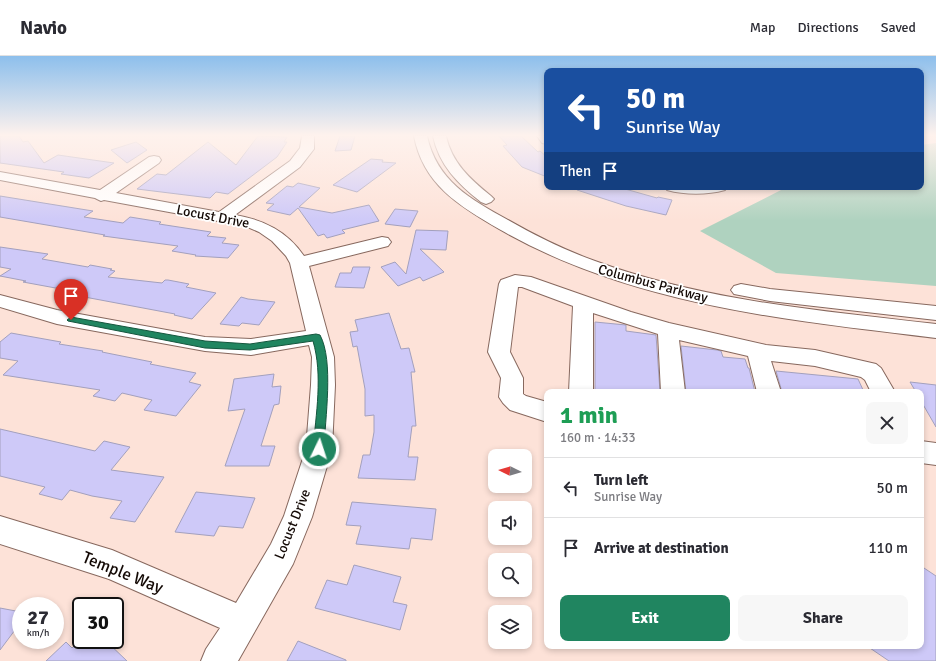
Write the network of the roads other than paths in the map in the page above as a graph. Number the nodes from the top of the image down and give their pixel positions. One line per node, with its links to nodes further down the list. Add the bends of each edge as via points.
1 (148, 164): 6 (street)
2 (295, 164): 7 (street)
3 (430, 164): 14 (street, Columbus Parkway, via 439,180 462,199 505,228 572,260 689,295 784,313)
4 (451, 164): 12 (street, Columbus Parkway, via 465,183 516,217 575,245 640,267 692,281 770,294)
5 (0, 176): 6 (street, Locust Drive)
6 (101, 196): 7 (street, Locust Drive)
7 (223, 216): 9 (street, Locust Drive, via 265,228 293,251)
8 (382, 242): 9 (street)
9 (299, 263): 15 (street, Locust Drive)
10 (0, 301): 15 (street, via 57,317 205,344 250,347)
11 (583, 302): 13 (street); 17 (street); 21 (street, via 524,281 508,284 499,352 512,378 511,397 518,403)
12 (936, 313)
13 (668, 330): 16 (street); 18 (street)
14 (936, 331)
15 (316, 337): 25 (street, Locust Drive, via 323,357 319,449 298,517 282,554)
16 (757, 351): 19 (street); 20 (street, via 815,358 868,370)
17 (581, 389)
18 (673, 389)
19 (768, 389)
20 (881, 389)
21 (544, 411)
22 (924, 452): 23 (street)
23 (936, 454)
24 (0, 530): 25 (street, Temple Way, via 112,565)
25 (243, 622): 26 (street, Locust Drive)
26 (218, 661)

